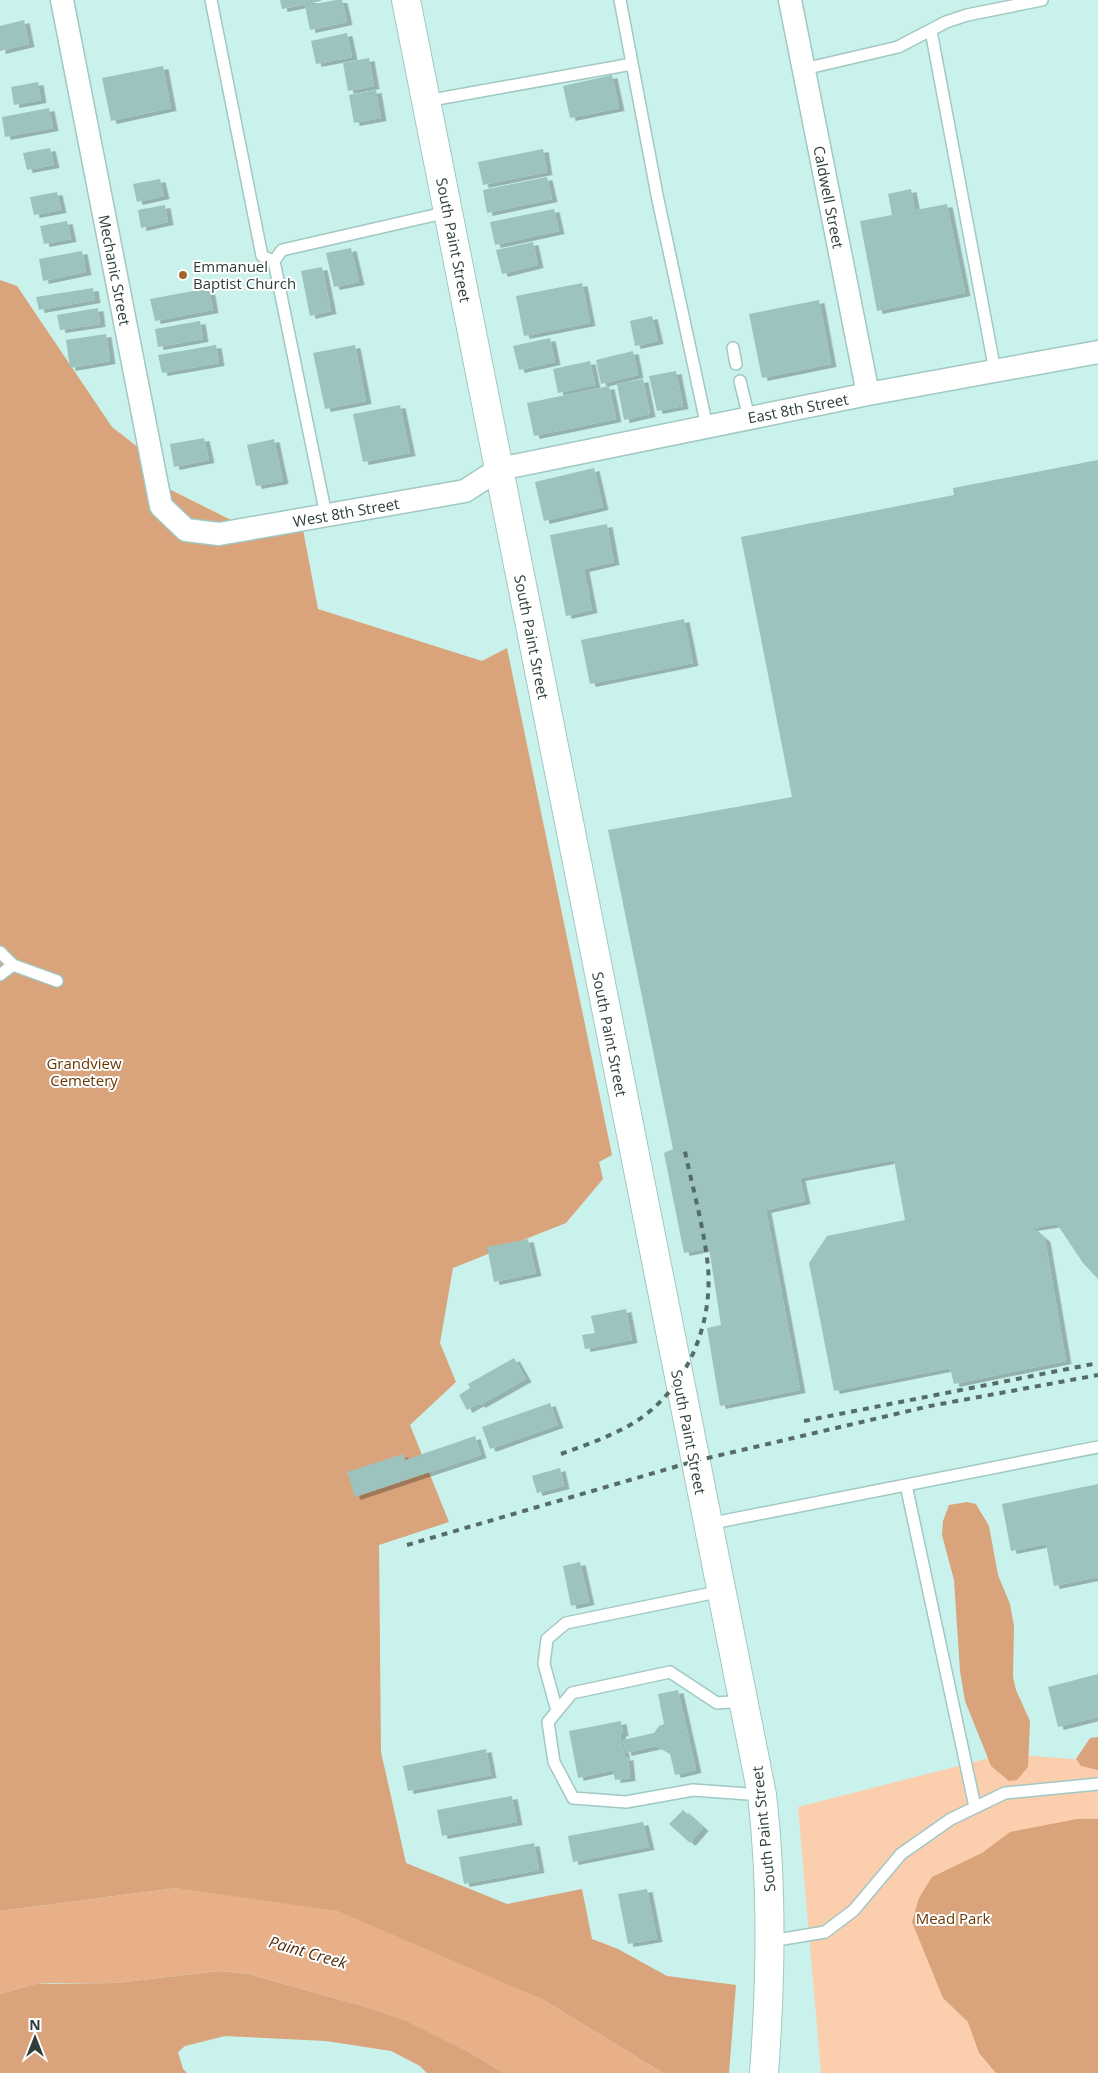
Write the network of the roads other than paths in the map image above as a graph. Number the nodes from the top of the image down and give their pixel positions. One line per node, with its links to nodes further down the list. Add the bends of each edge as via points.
1 (62, 0): 25 (street, Mechanic Street, via 161,506)
2 (211, 0): 14 (lane, via 262,256)
3 (406, 0): 12 (main road, South Paint Street)
4 (620, 0): 10 (lane)
5 (790, 0): 11 (street, Caldwell Street)
6 (976, 0): 8 (lane)
7 (1042, 0): 8 (lane)
8 (978, 13): 9 (lane, via 946,22)
9 (930, 31): 11 (lane, via 898,47); 18 (lane)
10 (632, 64): 12 (lane); 22 (lane)
11 (804, 69): 20 (street, Caldwell Street)
12 (426, 101): 13 (main road, South Paint Street)
13 (448, 212): 14 (lane, via 282,250); 23 (main road, South Paint Street)
14 (274, 261): 24 (lane)
15 (733, 348): 17 (lane)
16 (1098, 352): 18 (street, East 8th Street)
17 (736, 364)
18 (995, 371): 20 (street, East 8th Street)
19 (740, 381): 21 (lane)
20 (868, 394): 21 (street, East 8th Street)
21 (749, 418): 22 (street, East 8th Street)
22 (707, 427): 23 (street, East 8th Street)
23 (499, 469): 24 (street, West 8th Street, via 465,491); 32 (main road, South Paint Street)
24 (326, 515): 25 (street, West 8th Street, via 219,534)
25 (186, 530)
26 (0, 952): 27 (lane)
27 (13, 965): 28 (lane); 29 (lane)
28 (0, 975)
29 (57, 981)
30 (1098, 1447): 31 (lane)
31 (906, 1485): 32 (lane); 38 (lane)
32 (708, 1524): 33 (main road, South Paint Street)
33 (722, 1591): 34 (main road, South Paint Street); 35 (lane, via 566,1623 547,1638 544,1664)
34 (745, 1700): 35 (lane, via 717,1703 670,1672 572,1693); 37 (main road, South Paint Street)
35 (557, 1711): 37 (lane, via 548,1722 554,1762 573,1798 626,1802 693,1790)
36 (1098, 1784): 38 (lane, via 1005,1793)
37 (762, 1795): 39 (main road, South Paint Street)
38 (975, 1807): 39 (lane, via 951,1819 901,1854 854,1910 825,1932)
39 (771, 1941): 40 (main road, South Paint Street)
40 (765, 2062)

